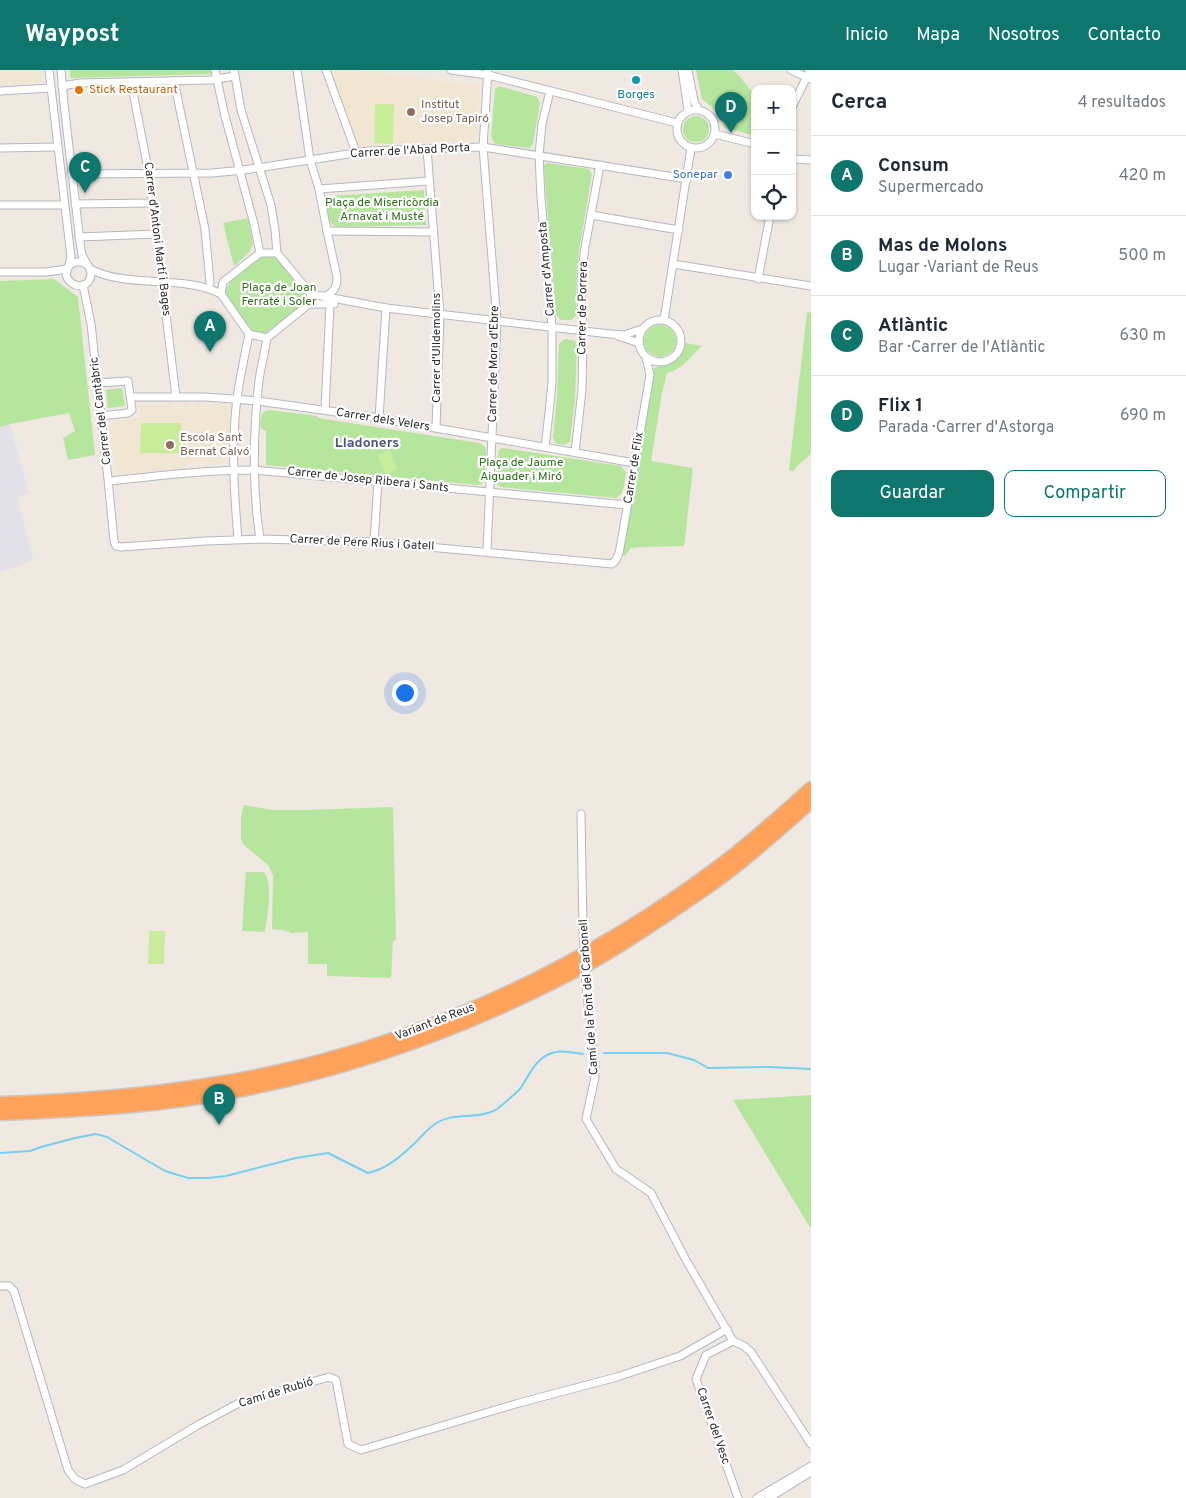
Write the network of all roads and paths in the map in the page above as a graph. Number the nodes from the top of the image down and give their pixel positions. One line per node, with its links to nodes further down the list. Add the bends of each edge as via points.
1 (49, 70): 17 (street)
2 (61, 70): 16 (street)
3 (215, 70): 13 (street)
4 (297, 70): 33 (street)
5 (326, 70): 31 (street)
6 (451, 70): 11 (street)
7 (682, 70): 22 (street)
8 (688, 70): 21 (street)
9 (791, 70): 12 (street)
10 (235, 73): 13 (street); 37 (street, via 241,110)
11 (488, 73): 19 (street); 27 (street, Carrer de Mora d'Ebre)
12 (809, 75): 20 (street)
13 (217, 79): 14 (street); 38 (street)
14 (174, 81): 15 (street); 39 (street)
15 (131, 82): 16 (street); 41 (street, Carrer d'Antoni Martí i Bages)
16 (62, 86): 40 (street)
17 (50, 88): 18 (street); 26 (street)
18 (0, 91)
19 (550, 91): 23 (street); 32 (street, Carrer d'Amposta)
20 (796, 99)
21 (698, 109): 22 (street); 24 (street, via 711,117)
22 (688, 111): 23 (street)
23 (677, 123): 29 (street, via 679,139)
24 (715, 134): 25 (street); 29 (street, via 705,146)
25 (751, 143)
26 (58, 147): 28 (street); 48 (street)
27 (483, 147): 30 (street, Carrer de l'Abad Porta); 32 (street, Carrer de l'Abad Porta); 79 (street, Carrer de Mora d'Ebre)
28 (0, 148)
29 (691, 148): 42 (street)
30 (427, 149): 31 (street, Carrer de l'Abad Porta); 43 (street, Carrer d'Ulldemolins)
31 (356, 152): 33 (street, Carrer de l'Abad Porta)
32 (539, 155): 36 (street, Carrer de l'Abad Porta); 80 (street, Carrer d'Amposta)
33 (310, 160): 37 (street, Carrer de l'Abad Porta); 44 (street)
34 (796, 160): 35 (street)
35 (811, 160)
36 (600, 165): 42 (street, Carrer de l'Abad Porta); 49 (street, Carrer de Porrera)
37 (258, 168): 38 (street, Carrer de l'Abad Porta); 56 (street, via 270,205)
38 (240, 171): 39 (street, Carrer de l'Abad Porta); 57 (street)
39 (193, 173): 41 (street, Carrer de l'Abad Porta); 67 (street, via 205,229)
40 (72, 174): 41 (street, Carrer de l'Abad Porta); 46 (street)
41 (149, 174): 45 (street, Carrer d'Antoni Martí i Bages)
42 (687, 179): 51 (street)
43 (429, 180): 44 (street); 53 (street, Carrer d'Ulldemolins)
44 (319, 189): 52 (street)
45 (153, 203): 46 (street); 54 (street, Carrer d'Antoni Martí i Bages)
46 (75, 204): 55 (street)
47 (0, 205): 48 (street)
48 (64, 205): 60 (street, via 71,257)
49 (590, 215): 51 (street); 82 (street, Carrer de Porrera, via 581,279)
50 (769, 220): 63 (street)
51 (679, 230): 58 (street)
52 (327, 231): 53 (street); 72 (street, via 337,285 334,292)
53 (433, 232): 77 (street, Carrer d'Ulldemolins)
54 (157, 234): 55 (street); 64 (street, Carrer d'Antoni Martí i Bages)
55 (79, 237): 59 (street, via 82,254)
56 (277, 252): 57 (street); 71 (street)
57 (260, 253): 65 (street)
58 (673, 264): 63 (street); 78 (street)
59 (89, 267): 60 (street, via 78,261); 62 (street); 66 (street, via 91,274)
60 (68, 270): 61 (street); 66 (street, via 72,284)
61 (0, 272)
62 (108, 276): 64 (street); 66 (street)
63 (758, 278): 69 (street)
64 (163, 282): 68 (street); 92 (street, Carrer d'Antoni Martí i Bages)
65 (223, 282): 67 (street); 70 (street)
66 (86, 283): 90 (street, Carrer del Cantàbric)
67 (210, 283): 68 (street)
68 (201, 286): 70 (street)
69 (811, 286)
70 (221, 294): 83 (street)
71 (311, 294): 72 (street); 73 (street)
72 (325, 297): 75 (street)
73 (309, 304): 74 (street); 85 (street)
74 (330, 304): 75 (street); 95 (street)
75 (364, 305): 76 (street)
76 (386, 308): 77 (street); 97 (street)
77 (440, 314): 79 (street); 98 (street, Carrer d'Ulldemolins)
78 (664, 320): 81 (street, via 650,322); 88 (street, via 677,328 681,344 674,356)
79 (497, 321): 80 (street); 99 (street, Carrer de Mora d'Ebre)
80 (552, 327): 82 (street); 100 (street, Carrer d'Amposta, via 552,382)
81 (642, 328): 84 (street, via 624,335); 86 (street)
82 (582, 330): 84 (street); 101 (street, Carrer de Porrera, via 582,390)
83 (249, 334): 85 (street); 93 (street)
84 (610, 334): 86 (street)
85 (268, 338): 94 (street)
86 (639, 343): 87 (street)
87 (646, 357): 88 (street); 89 (street, Carrer de Flix)
88 (658, 362): 89 (street, Carrer de Flix)
89 (650, 375): 102 (street, Carrer de Flix)
90 (97, 383): 91 (street, via 128,382); 96 (street, Carrer del Cantàbric)
91 (131, 397): 92 (street, Carrer dels Velers); 96 (street, via 132,410 128,413)
92 (176, 397): 93 (street, Carrer dels Velers)
93 (237, 399): 94 (street, Carrer dels Velers); 103 (street)
94 (258, 401): 95 (street, Carrer dels Velers); 104 (street)
95 (325, 410): 97 (street, Carrer dels Velers)
96 (101, 416): 105 (street, Carrer del Cantàbric)
97 (379, 418): 98 (street, Carrer dels Velers)
98 (436, 428): 99 (street, Carrer dels Velers)
99 (492, 438): 100 (street, Carrer dels Velers); 107 (street, Carrer de Mora d'Ebre)
100 (544, 447): 101 (street, Carrer dels Velers)
101 (575, 452): 102 (street, Carrer dels Velers)
102 (634, 463): 108 (street, Carrer de Flix)
103 (233, 470): 104 (street, Carrer de Josep Ribera i Sants); 105 (street, Carrer de Josep Ribera i Sants); 111 (street)
104 (254, 470): 106 (street, Carrer de Josep Ribera i Sants); 110 (street)
105 (109, 481): 109 (street, Carrer del Cantàbric)
106 (378, 481): 107 (street, Carrer de Josep Ribera i Sants); 112 (street)
107 (490, 492): 108 (street, Carrer de Josep Ribera i Sants); 113 (street, Carrer de Mora d'Ebre)
108 (628, 505): 114 (street, Carrer de Flix)
109 (113, 537): 111 (street, Carrer de Pere Rius i Gatell, via 116,546 121,547)
110 (260, 538): 111 (street, Carrer de Pere Rius i Gatell); 112 (street, Carrer de Pere Rius i Gatell)
111 (238, 539)
112 (374, 542): 113 (street, Carrer de Pere Rius i Gatell)
113 (486, 551): 114 (street, Carrer de Pere Rius i Gatell, via 605,564)
114 (616, 561)
115 (811, 788): 118 (highway, Variant de Reus, via 719,866 648,915 589,951 516,989 450,1018 392,1039 266,1074 128,1096)
116 (811, 802): 119 (highway, Variant de Reus, via 725,875 648,928 592,962 455,1028 334,1068 218,1095 76,1111)
117 (581, 814): 121 (street, Camí de la Font del Carbonell, bridge, via 586,987 595,1064 586,1119 616,1169 651,1194)
118 (0, 1103)
119 (0, 1114)
120 (0, 1286): 121 (street, Camí de Rubió, via 9,1286 14,1291 68,1470 85,1484 123,1470 239,1403 329,1377 336,1380 348,1444 361,1450 617,1377 680,1356)
121 (727, 1329): 122 (street, Camí de la Font del Carbonell)
122 (733, 1341): 123 (street, via 751,1352); 126 (street, Carrer del Vesc, via 706,1355 696,1378)
123 (811, 1444)
124 (811, 1466): 127 (street)
125 (811, 1472): 128 (street)
126 (738, 1498)
127 (757, 1498)
128 (769, 1498)

